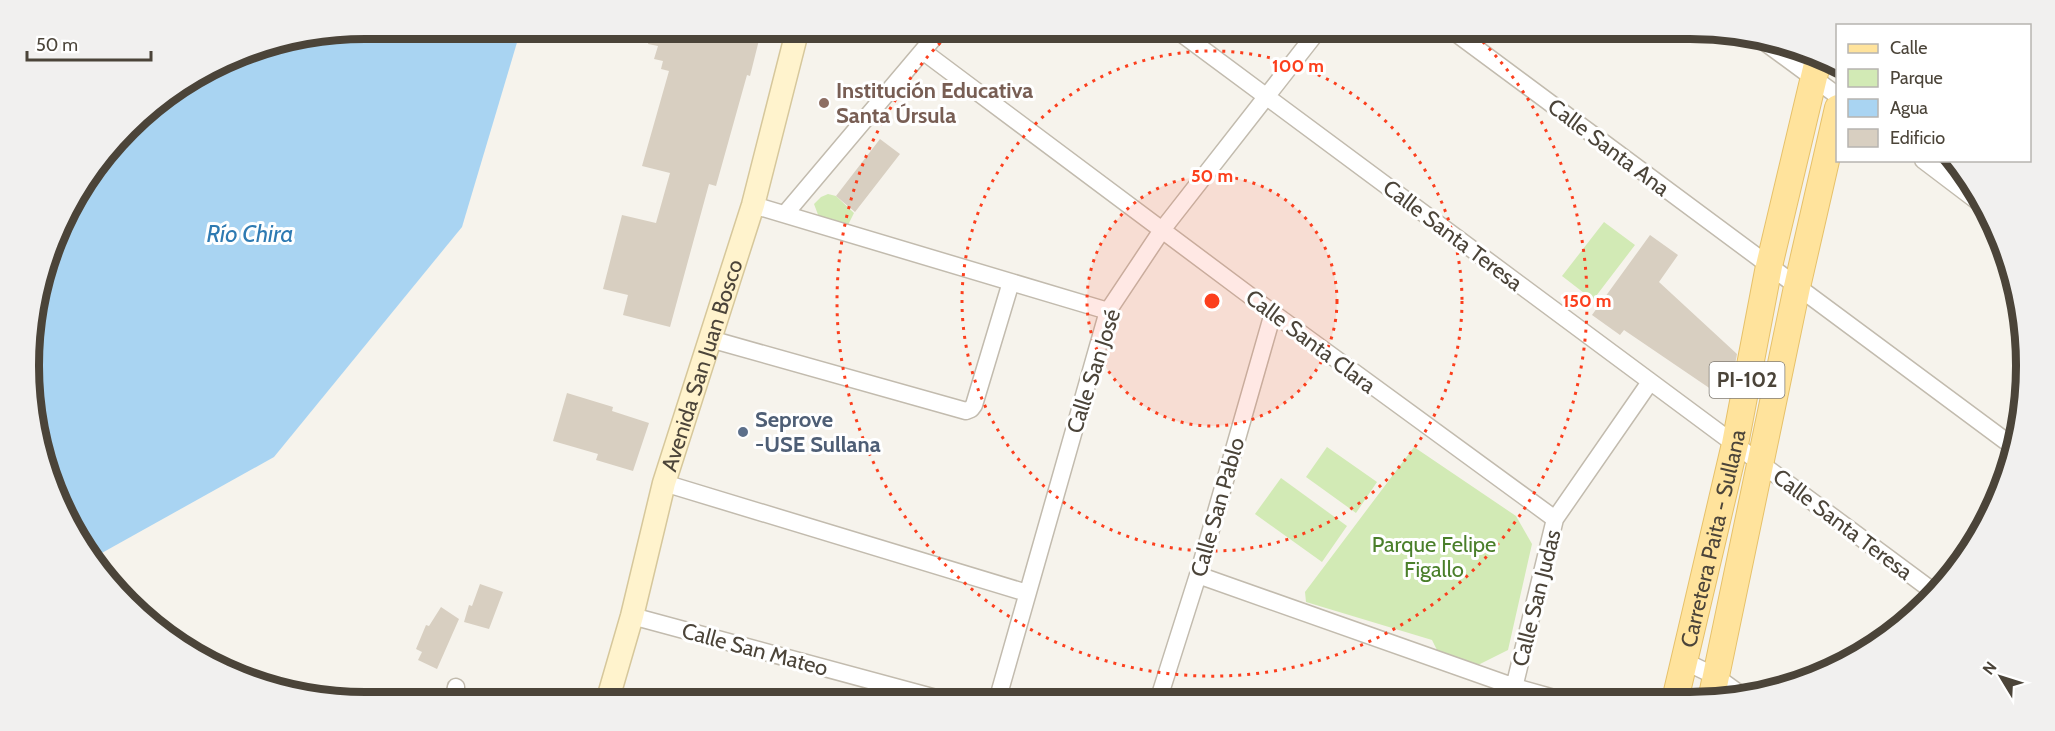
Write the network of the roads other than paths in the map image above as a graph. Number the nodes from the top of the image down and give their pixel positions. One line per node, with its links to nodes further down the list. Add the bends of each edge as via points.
1 (795, 39): 14 (street, Avenida San Juan Bosco)
2 (934, 39): 6 (street)
3 (1189, 39): 10 (street, Calle Santa Teresa)
4 (1312, 39): 10 (street, Calle San José)
5 (1464, 39): 17 (street, Calle Santa Ana)
6 (924, 52): 15 (street); 16 (street, Calle Santa Clara)
7 (1789, 54): 8 (street)
8 (1815, 69): 9 (street); 17 (main road, Carretera Paita - Sullana / PI-102)
9 (1836, 94)
10 (1267, 97): 16 (street, Calle San José); 23 (street, Calle Santa Teresa)
11 (1836, 117): 19 (main road, Carretera Paita - Sullana / PI-102)
12 (1926, 162): 13 (street)
13 (1966, 193)
14 (753, 205): 15 (street); 22 (street, Avenida San Juan Bosco)
15 (785, 214): 18 (street)
16 (1162, 230): 20 (street, Calle San José); 21 (street, Calle Santa Clara)
17 (1769, 266): 19 (street, Calle Santa Ana); 25 (main road, Carretera Paita - Sullana / PI-102)
18 (1011, 282): 20 (street); 22 (street, via 974,405 966,411)
19 (1797, 287): 24 (street, Calle Santa Ana); 26 (main road, Carretera Paita - Sullana / PI-102)
20 (1108, 312): 31 (street, Calle San José)
21 (1273, 313): 28 (street, Calle Santa Clara); 29 (street, Calle San Pablo)
22 (710, 339): 27 (street, Avenida San Juan Bosco)
23 (1650, 382): 25 (street, Calle Santa Teresa); 28 (street, Calle San Judas)
24 (2007, 442)
25 (1735, 444): 26 (street, Calle Santa Teresa); 33 (main road, Carretera Paita - Sullana / PI-102)
26 (1760, 463): 30 (street, Calle Santa Teresa); 34 (main road, Carretera Paita - Sullana / PI-102)
27 (664, 483): 31 (street); 32 (street, Avenida San Juan Bosco)
28 (1556, 519): 40 (street, Calle San Judas)
29 (1198, 575): 38 (street, Calle San Pablo); 39 (street)
30 (1928, 588)
31 (1027, 593): 37 (street, Calle San José)
32 (632, 616): 35 (street, Avenida San Juan Bosco); 36 (street, Calle San Mateo)
33 (1684, 662): 34 (street); 41 (main road, Carretera Paita - Sullana / PI-102)
34 (1713, 688)
35 (610, 692)
36 (914, 692)
37 (1000, 692)
38 (1161, 692)
39 (1508, 692)
40 (1513, 692)
41 (1677, 692)

